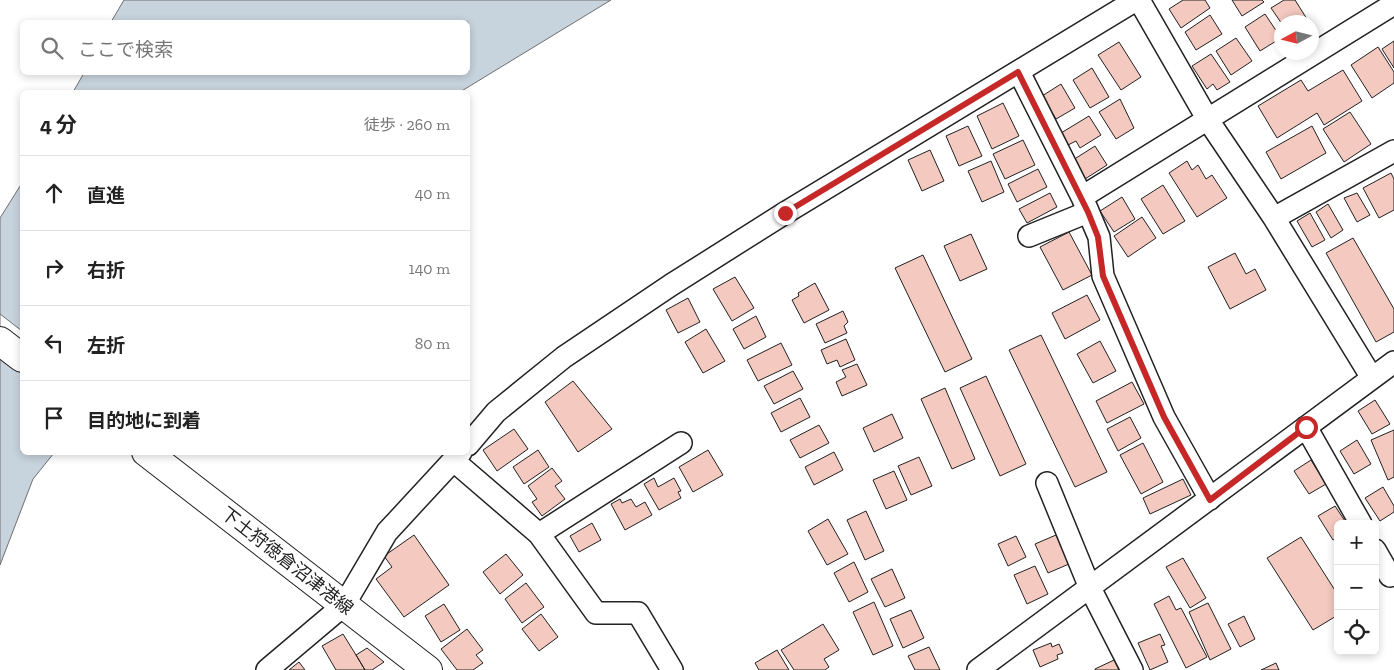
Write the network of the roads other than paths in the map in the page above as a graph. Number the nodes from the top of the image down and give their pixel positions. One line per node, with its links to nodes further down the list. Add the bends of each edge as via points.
1 (1137, 0): 3 (street); 4 (street)
2 (1394, 4): 4 (street)
3 (1018, 72): 6 (street); 14 (street, via 671,285 581,346 496,412)
4 (1208, 120): 6 (street); 7 (street)
5 (1394, 151): 7 (street)
6 (1085, 204): 8 (street); 20 (street, via 1098,237 1103,276 1164,417)
7 (1274, 218): 12 (street)
8 (1030, 236)
9 (0, 341): 10 (main road)
10 (20, 356)
11 (1394, 362): 12 (street)
12 (1372, 378): 13 (street)
13 (1306, 427): 20 (street); 21 (street)
14 (470, 442)
15 (681, 443): 22 (street)
16 (150, 455): 26 (main road, 下土狩徳倉沼津港線)
17 (459, 455): 26 (street, via 387,532)
18 (463, 455): 22 (street)
19 (1047, 483): 25 (street)
20 (1210, 500): 25 (street)
21 (1359, 520)
22 (539, 534): 29 (street, via 596,613 638,613)
23 (1379, 557): 24 (street)
24 (1390, 576)
25 (1090, 588): 30 (street); 31 (street)
26 (344, 605): 27 (street); 28 (main road, 下土狩徳倉沼津港線)
27 (267, 670)
28 (428, 670)
29 (672, 670)
30 (978, 670)
31 (1132, 670)

